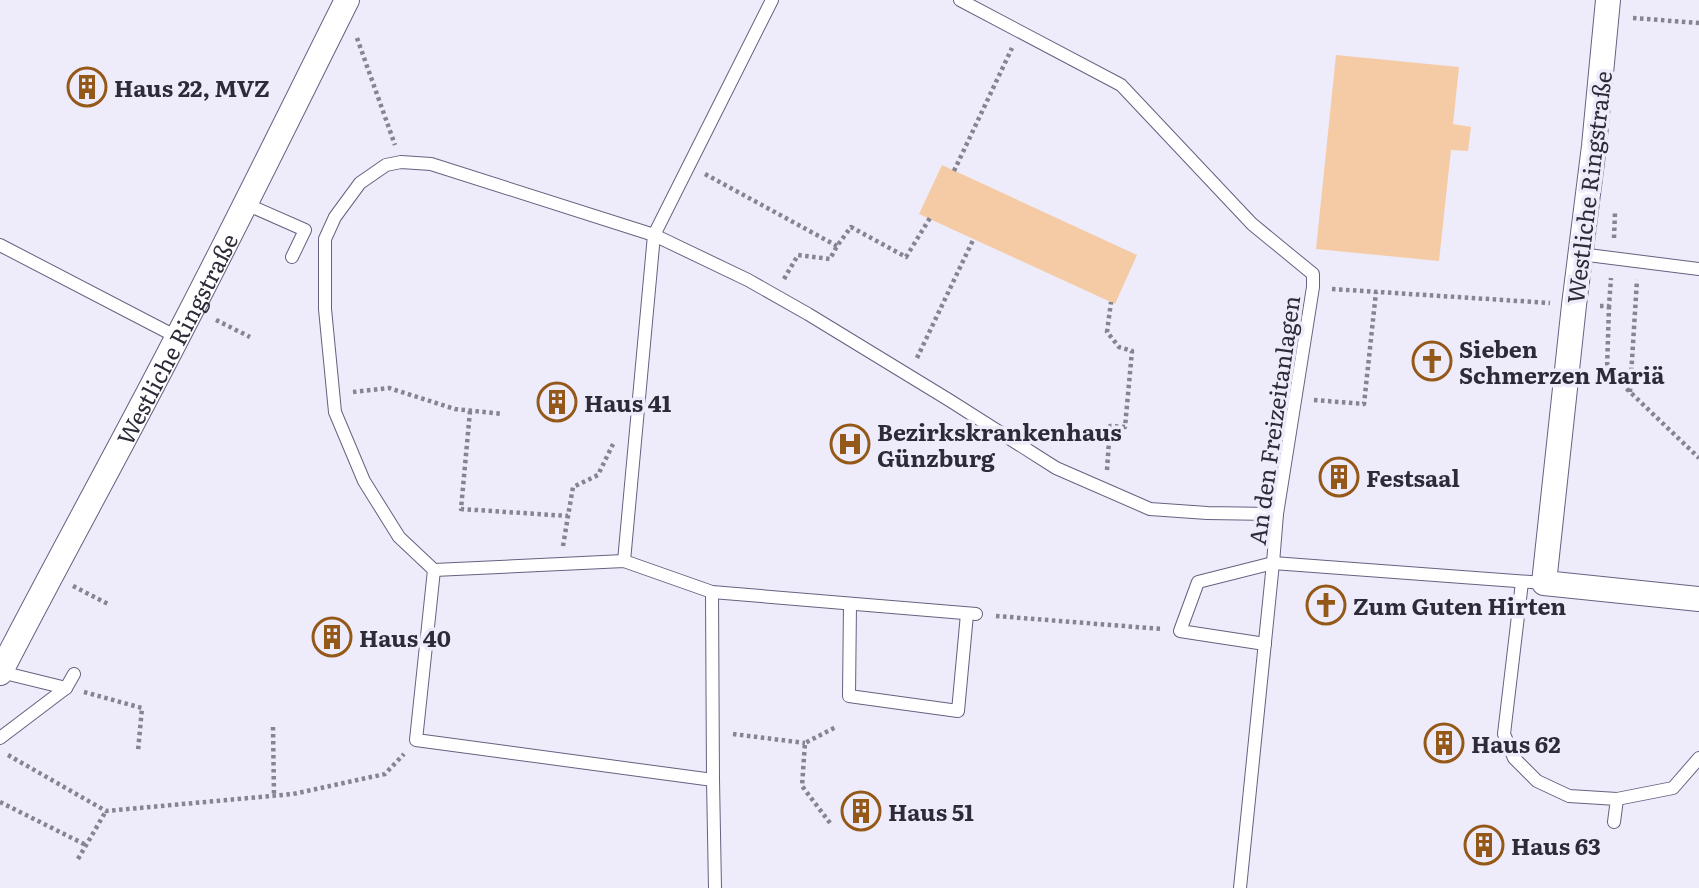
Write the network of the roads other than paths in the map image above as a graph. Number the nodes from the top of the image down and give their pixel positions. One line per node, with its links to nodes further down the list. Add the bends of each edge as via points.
1 (346, 0): 5 (street, Westliche Ringstraße)
2 (772, 0): 6 (lane)
3 (960, 0): 12 (lane, An den Freizeitanlagen, via 1121,85 1252,224 1313,274)
4 (1608, 0): 8 (street, Westliche Ringstraße)
5 (246, 204): 9 (lane, via 305,230); 11 (street, Westliche Ringstraße)
6 (654, 236): 12 (lane, via 775,295 1056,468 1150,509); 13 (lane); 15 (lane, via 431,164 401,162 386,165 360,183 335,217 325,239 325,309 335,412 365,481 399,537)
7 (0, 245): 11 (lane)
8 (1580, 254): 10 (lane); 16 (street, Westliche Ringstraße)
9 (292, 257)
10 (1699, 269)
11 (177, 338): 21 (street, Westliche Ringstraße)
12 (1277, 514): 14 (lane, An den Freizeitanlagen)
13 (624, 561): 15 (lane); 17 (lane)
14 (1273, 563): 16 (lane); 20 (lane, An den Freizeitanlagen); 20 (lane, via 1198,582 1180,631)
15 (434, 569): 26 (lane, via 416,740)
16 (1533, 583): 18 (street); 27 (lane, via 1504,734 1514,758 1536,781 1569,796)
17 (712, 592): 19 (lane); 26 (lane)
18 (1699, 599)
19 (850, 604): 19 (lane, via 971,614 958,711 849,696)
20 (1265, 644): 30 (lane, An den Freizeitanlagen)
21 (0, 672): 23 (lane)
22 (74, 674): 23 (lane)
23 (66, 688): 24 (lane)
24 (0, 738)
25 (1699, 758): 27 (lane, via 1673,788)
26 (713, 780): 29 (lane)
27 (1617, 799): 28 (lane)
28 (1614, 822)
29 (715, 888)
30 (1240, 888)

